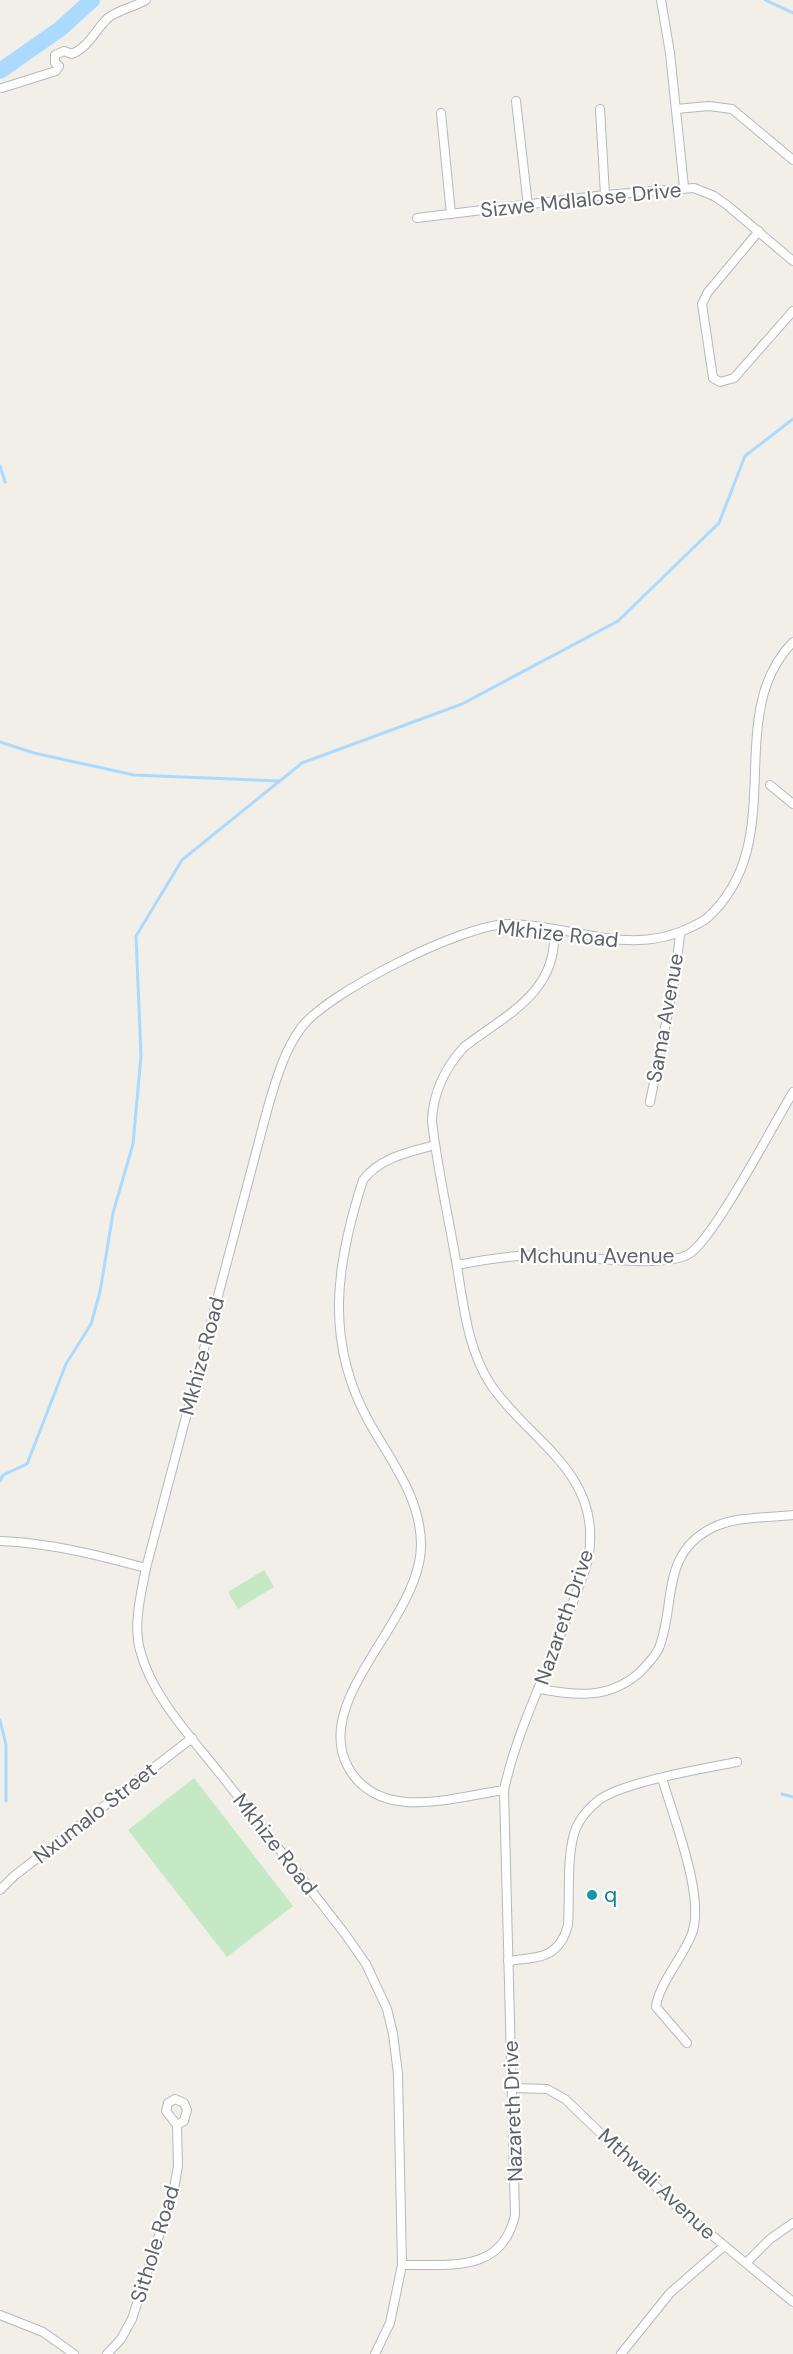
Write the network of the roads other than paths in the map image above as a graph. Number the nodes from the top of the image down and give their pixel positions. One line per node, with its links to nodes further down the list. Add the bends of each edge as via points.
1 (146, 0): 3 (street, via 108,17 81,49 55,56 59,66 56,71)
2 (661, 0): 6 (street)
3 (2, 88)
4 (516, 101): 11 (street)
5 (600, 109): 10 (street)
6 (676, 109): 8 (street, via 732,109); 9 (street)
7 (441, 112): 12 (street)
8 (793, 160)
9 (684, 188): 10 (street, Sizwe Mdlalose Drive); 14 (street, Sizwe Mdlalose Drive, via 714,196)
10 (605, 195): 11 (street, Sizwe Mdlalose Drive)
11 (528, 206): 12 (street, Sizwe Mdlalose Drive)
12 (451, 214): 13 (street, Sizwe Mdlalose Drive)
13 (417, 218)
14 (759, 231): 15 (street, Sizwe Mdlalose Drive); 16 (street, via 702,304 713,378 720,382 734,378)
15 (793, 261)
16 (793, 310)
17 (793, 642): 18 (street, via 779,661 770,686 765,707)
18 (766, 739)
19 (769, 774): 20 (street)
20 (770, 785): 21 (street); 22 (street)
21 (771, 796)
22 (793, 804)
23 (741, 888): 25 (street, Mkhize Road, via 708,918)
24 (554, 930): 25 (street, Mkhize Road, via 627,942); 28 (street, Nazareth Drive, via 551,962 541,986 464,1047 441,1080 432,1115); 32 (street, Mkhize Road, via 496,925 450,937 340,995 301,1027 279,1071 268,1107)
25 (680, 934): 27 (street, Sama Avenue)
26 (793, 1092): 29 (street, Mchunu Avenue, via 713,1226 690,1254 650,1260 524,1256)
27 (650, 1102)
28 (435, 1145): 29 (street, Nazareth Drive); 37 (street, via 384,1161 367,1175 355,1203 340,1269 338,1318 350,1380 409,1493 421,1531 421,1548 405,1600 343,1710 340,1739 347,1765 356,1779 388,1800 414,1802)
29 (457, 1265): 33 (street, Nazareth Drive, via 473,1349 481,1367 500,1398 566,1467 588,1513 591,1540 585,1569)
30 (793, 1515): 33 (street, via 726,1522 693,1542 671,1579 658,1649 630,1681 602,1693 568,1694)
31 (0, 1541): 32 (street, via 75,1549)
32 (146, 1568): 34 (street, Mkhize Road, via 140,1597 139,1648 164,1701)
33 (540, 1689): 37 (street, Nazareth Drive, via 510,1762)
34 (192, 1738): 38 (street, Nxumalo Street); 46 (street, Mkhize Road, via 345,1934 366,1964 387,2009 398,2074)
35 (737, 1762): 36 (street)
36 (662, 1779): 39 (street, via 615,1792 588,1810 576,1827 572,1843 565,1937 547,1955); 40 (street, via 694,1891 696,1916 692,1935 656,2002 658,2010)
37 (504, 1790): 39 (street, Nazareth Drive)
38 (0, 1890)
39 (508, 1960): 41 (street, Nazareth Drive)
40 (687, 2043)
41 (513, 2088): 44 (street, Mthwali Avenue, via 547,2089 565,2098 651,2184); 46 (street, Nazareth Drive, via 515,2215 510,2234 491,2254 472,2263)
42 (177, 2125): 50 (street, Sithole Road, via 178,2166 168,2209 132,2319)
43 (793, 2223): 45 (street)
44 (724, 2246): 45 (street, Mthwali Avenue); 52 (street, via 670,2293)
45 (746, 2263): 47 (street, Mthwali Avenue)
46 (402, 2265): 51 (street, Mkhize Road, via 390,2323)
47 (793, 2302)
48 (0, 2315): 49 (street, via 43,2332)
49 (75, 2354)
50 (107, 2354)
51 (375, 2354)
52 (621, 2354)

